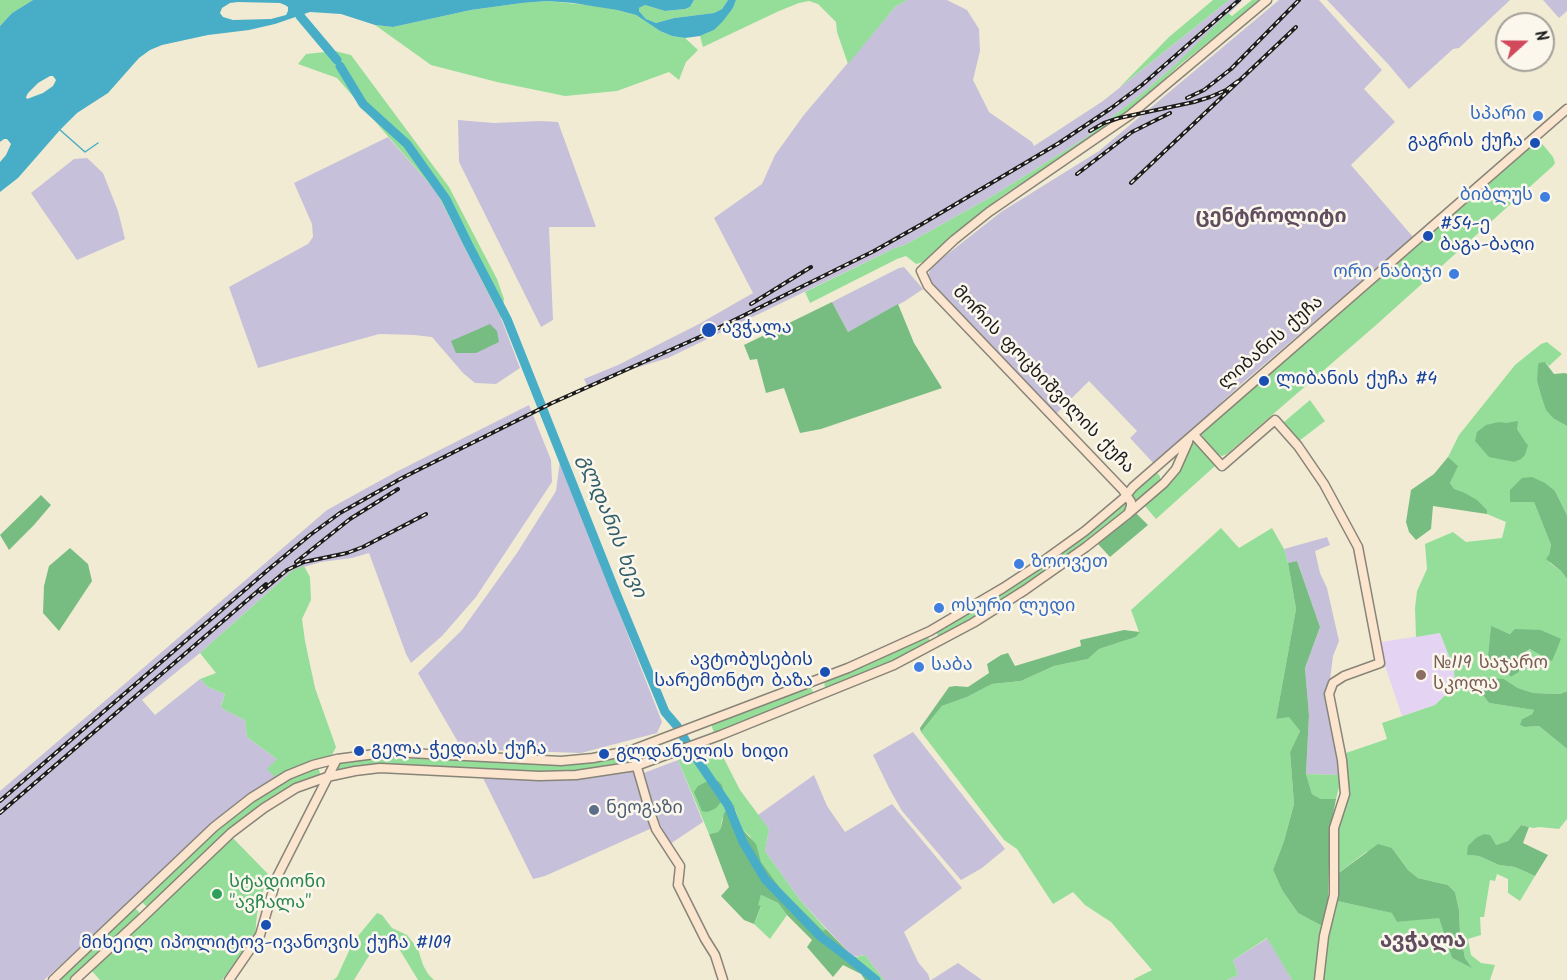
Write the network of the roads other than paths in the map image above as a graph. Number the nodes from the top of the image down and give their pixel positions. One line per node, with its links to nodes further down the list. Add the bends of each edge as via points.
1 (1267, 0): 6 (main road, მორის ფოცხიშვილის ქუჩა, via 1130,115 989,212 921,271 928,286)
2 (1567, 109): 3 (main road, ლიბანის ქუჩა)
3 (1191, 437): 4 (main road, ლიბანის ქუჩა); 5 (main road, ლიბანის ქუჩა, via 1176,470); 21 (main road, via 1222,466 1275,420 1324,484 1358,547 1380,663 1334,682 1329,694 1345,794 1334,828 1334,895)
4 (1152, 471): 5 (main road, via 1164,472); 6 (main road, ლიბანის ქუჩა)
5 (1164, 483): 7 (main road, ლიბანის ქუჩა)
6 (1126, 494): 7 (main road, მორის ფოცხიშვილის ქუჩა, via 1131,506); 8 (main road, ლიბანის ქუჩა, via 1042,562 930,632 848,668)
7 (1126, 514): 11 (main road, ლიბანის ქუჩა, via 1025,590 936,644 894,665)
8 (632, 750): 9 (main road, ლიბანის ქუჩა, via 561,761 390,752); 11 (main road)
9 (337, 759): 10 (main road, ლიბანის ქუჩა); 12 (main road)
10 (319, 764): 12 (main road); 13 (main road, ლიბანის ქუჩა, via 288,774 251,798)
11 (636, 766): 12 (main road, ლიბანის ქუჩა, via 539,776 380,768); 20 (main road, via 656,829 680,866 678,885 715,955)
12 (324, 779): 15 (main road, ლიბანის ქუჩა, via 296,788 264,808 231,833); 19 (main road, via 277,878 260,935)
13 (142, 894): 14 (main road, ლიბანის ქუჩა); 15 (main road, via 144,906)
14 (132, 904): 16 (main road, via 141,908); 17 (main road, ლიბანის ქუჩა)
15 (153, 907): 16 (main road, ლიბანის ქუჩა)
16 (142, 918): 18 (main road, ლიბანის ქუჩა)
17 (53, 980)
18 (75, 980)
19 (230, 980)
20 (723, 980)
21 (1319, 980)

